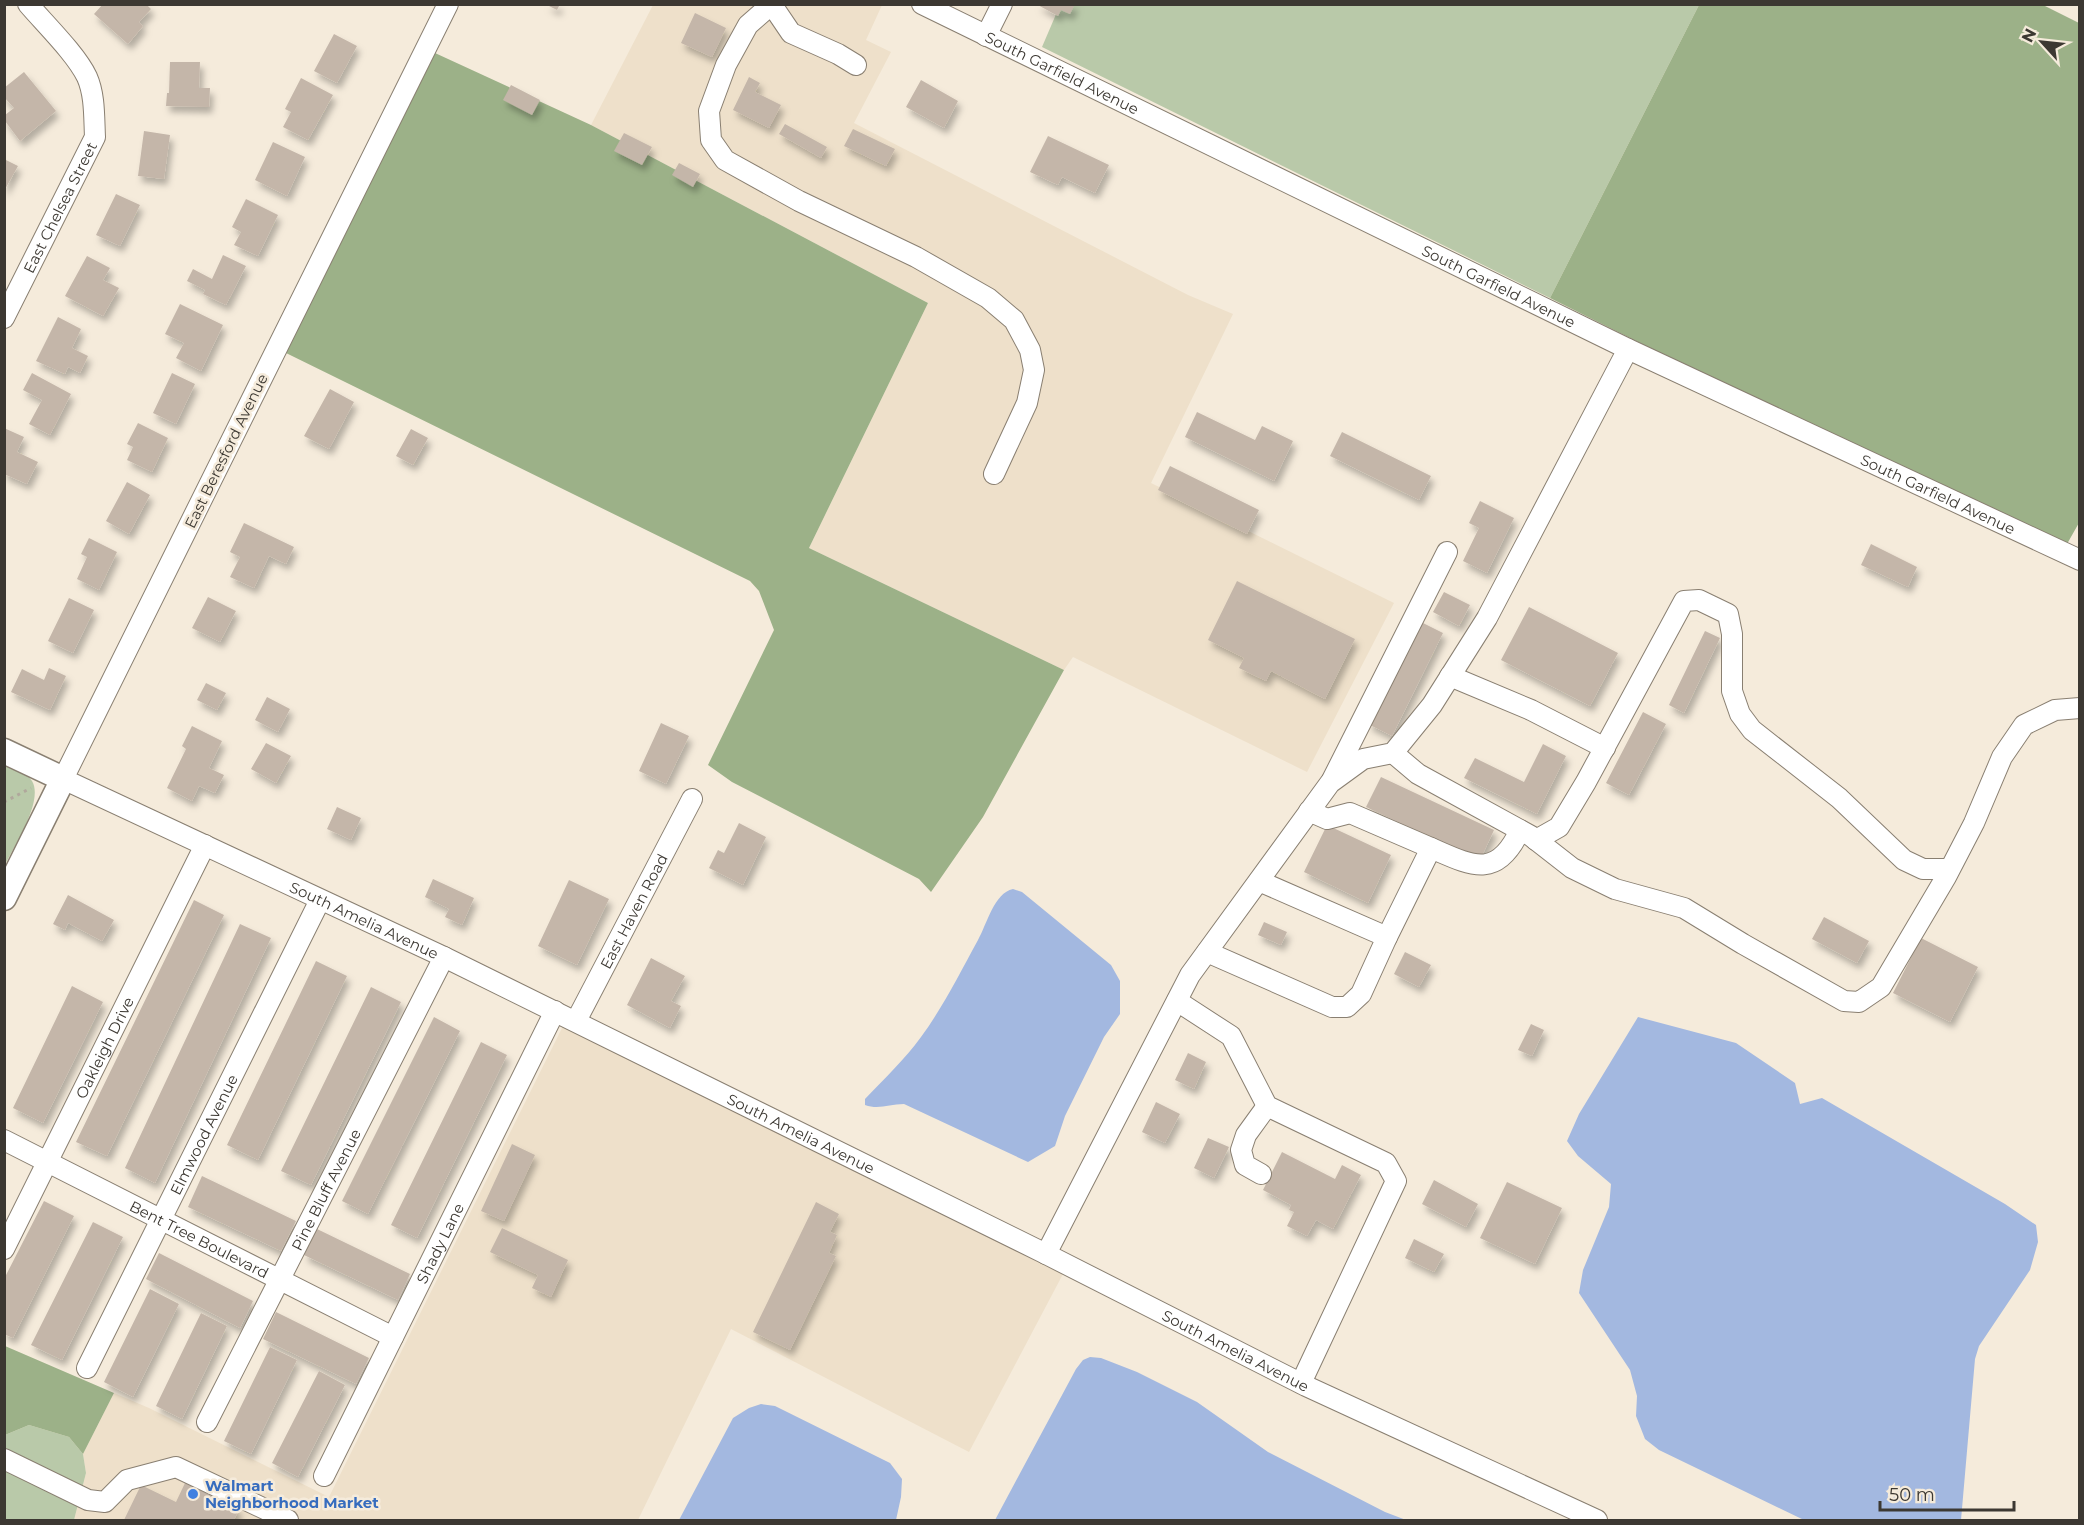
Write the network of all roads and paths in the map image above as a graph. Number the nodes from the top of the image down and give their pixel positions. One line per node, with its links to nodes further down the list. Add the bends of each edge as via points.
1 (28, 4): 8 (street, East Chelsea Street, via 87,77 94,105 95,137)
2 (448, 4): 18 (street, East Beresford Avenue)
3 (922, 4): 6 (street, South Garfield Avenue)
4 (1002, 4): 6 (street)
5 (772, 5): 7 (street, via 791,33); 10 (street, via 748,25 726,66 710,111 711,140 725,160 926,263 988,298 1014,320 1030,350 1034,370 1027,403)
6 (986, 36): 9 (street, South Garfield Avenue)
7 (856, 65)
8 (4, 318)
9 (1628, 349): 12 (street, South Garfield Avenue); 13 (street, via 1486,618)
10 (994, 474)
11 (1447, 552): 19 (street)
12 (2079, 560)
13 (1450, 676): 15 (street, via 1531,710); 17 (street)
14 (2079, 708): 27 (street, via 2055,710 2024,725 2002,757)
15 (1605, 748): 24 (street, via 1559,827); 27 (street, via 1684,601 1700,600 1728,614 1732,691 1740,714 1752,730 1839,798 1904,860 1923,869)
16 (4, 751): 18 (main road, South Amelia Avenue)
17 (1393, 753): 19 (street, via 1363,759); 24 (street, via 1418,774)
18 (63, 779): 25 (street, South Amelia Avenue); 29 (main road, East Beresford Avenue)
19 (1330, 783): 23 (street)
20 (31, 788): 22 (path)
21 (692, 799): 36 (street, East Haven Road)
22 (4, 802)
23 (1310, 811): 26 (street, via 1327,819 1350,813); 28 (street)
24 (1528, 835): 26 (street, via 1489,865 1467,864); 27 (street, via 1572,868 1615,889 1684,908 1844,1001 1859,1002 1881,987)
25 (205, 845): 30 (street, South Amelia Avenue); 39 (street, Oakleigh Drive)
26 (1431, 848): 31 (street)
27 (1949, 869)
28 (1259, 881): 31 (street); 32 (street)
29 (4, 898)
30 (320, 900): 33 (street, South Amelia Avenue); 41 (street, Elmwood Avenue)
31 (1388, 937): 32 (street, via 1361,994 1347,1007 1332,1008)
32 (1207, 952): 34 (street)
33 (444, 957): 35 (street, South Amelia Avenue); 44 (street, Pine Bluff Avenue)
34 (1177, 1001): 37 (street, via 1231,1036); 43 (street)
35 (555, 1011): 36 (street, South Amelia Avenue); 45 (street, Shady Lane)
36 (576, 1021): 43 (street, South Amelia Avenue)
37 (1267, 1106): 40 (street, via 1246,1135 1241,1150 1245,1165); 47 (street, via 1386,1163 1396,1181)
38 (4, 1140): 39 (street, Bent Tree Boulevard)
39 (48, 1162): 41 (street, Bent Tree Boulevard); 42 (street, Oakleigh Drive)
40 (1261, 1174)
41 (161, 1219): 44 (street, Bent Tree Boulevard); 46 (street, Elmwood Avenue)
42 (4, 1249)
43 (1046, 1254): 47 (street, South Amelia Avenue)
44 (280, 1279): 45 (street, Bent Tree Boulevard); 48 (street, Pine Bluff Avenue)
45 (393, 1337): 50 (street, Shady Lane)
46 (87, 1368)
47 (1301, 1383): 52 (street, South Amelia Avenue)
48 (207, 1422)
49 (4, 1459): 51 (street, via 88,1500 105,1502 127,1480 176,1467)
50 (324, 1476)
51 (288, 1521)
52 (1597, 1521)

